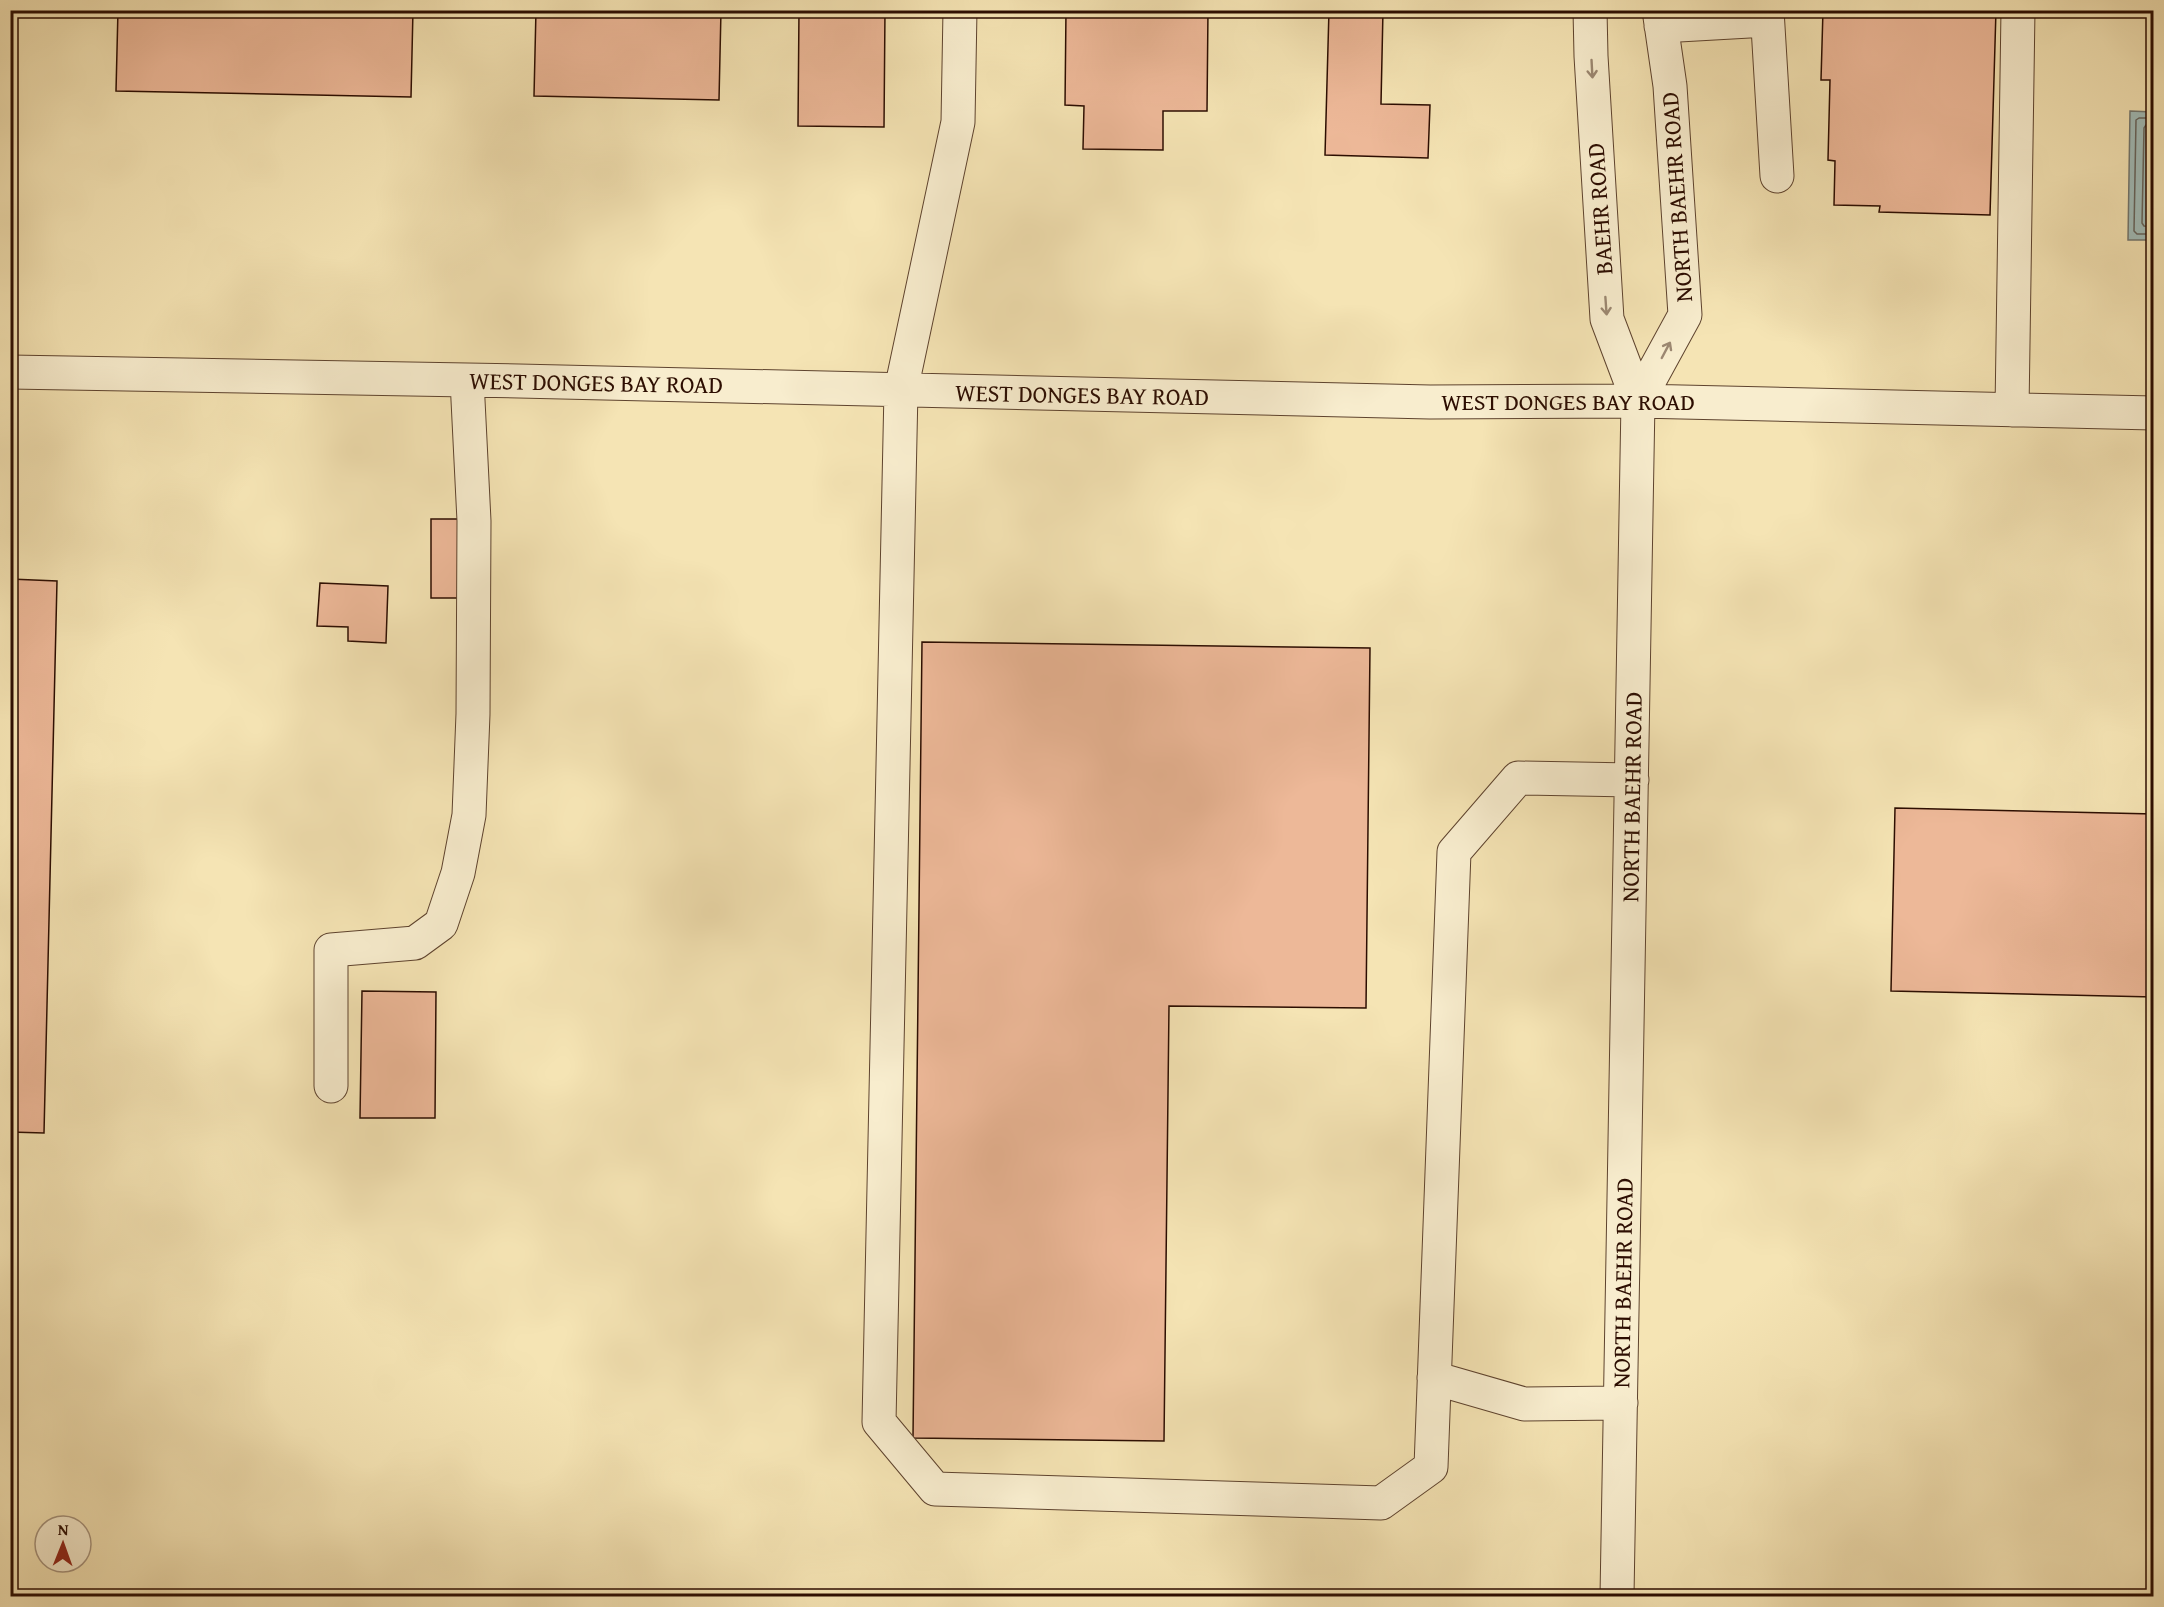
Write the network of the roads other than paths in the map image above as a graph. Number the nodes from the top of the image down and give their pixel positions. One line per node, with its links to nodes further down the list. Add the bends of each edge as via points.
1 (960, 10): 9 (street, via 958,122)
2 (1590, 10): 10 (street, BAEHR ROAD, one-way to 10, via 1607,319)
3 (2018, 10): 11 (street)
4 (1767, 15): 5 (street); 6 (street)
5 (1660, 18): 10 (street, NORTH BAEHR ROAD, one-way to 5, via 1685,315 1670,86)
6 (1777, 176)
7 (10, 372): 8 (street, WEST DONGES BAY ROAD)
8 (467, 380): 9 (street, WEST DONGES BAY ROAD); 14 (street, via 474,521 473,714 469,815 458,873 441,924 415,943 331,950)
9 (901, 390): 10 (street, WEST DONGES BAY ROAD, via 1430,402); 15 (street, via 879,1422 935,1489 1381,1503 1431,1467)
10 (1638, 401): 11 (street, WEST DONGES BAY ROAD); 13 (street, NORTH BAEHR ROAD)
11 (2012, 410): 12 (street, WEST DONGES BAY ROAD)
12 (2154, 413)
13 (1632, 780): 15 (street, via 1518,778 1454,852); 16 (street, NORTH BAEHR ROAD)
14 (331, 1086)
15 (1434, 1378): 16 (street, via 1524,1404)
16 (1621, 1403): 17 (street, NORTH BAEHR ROAD)
17 (1617, 1596)

